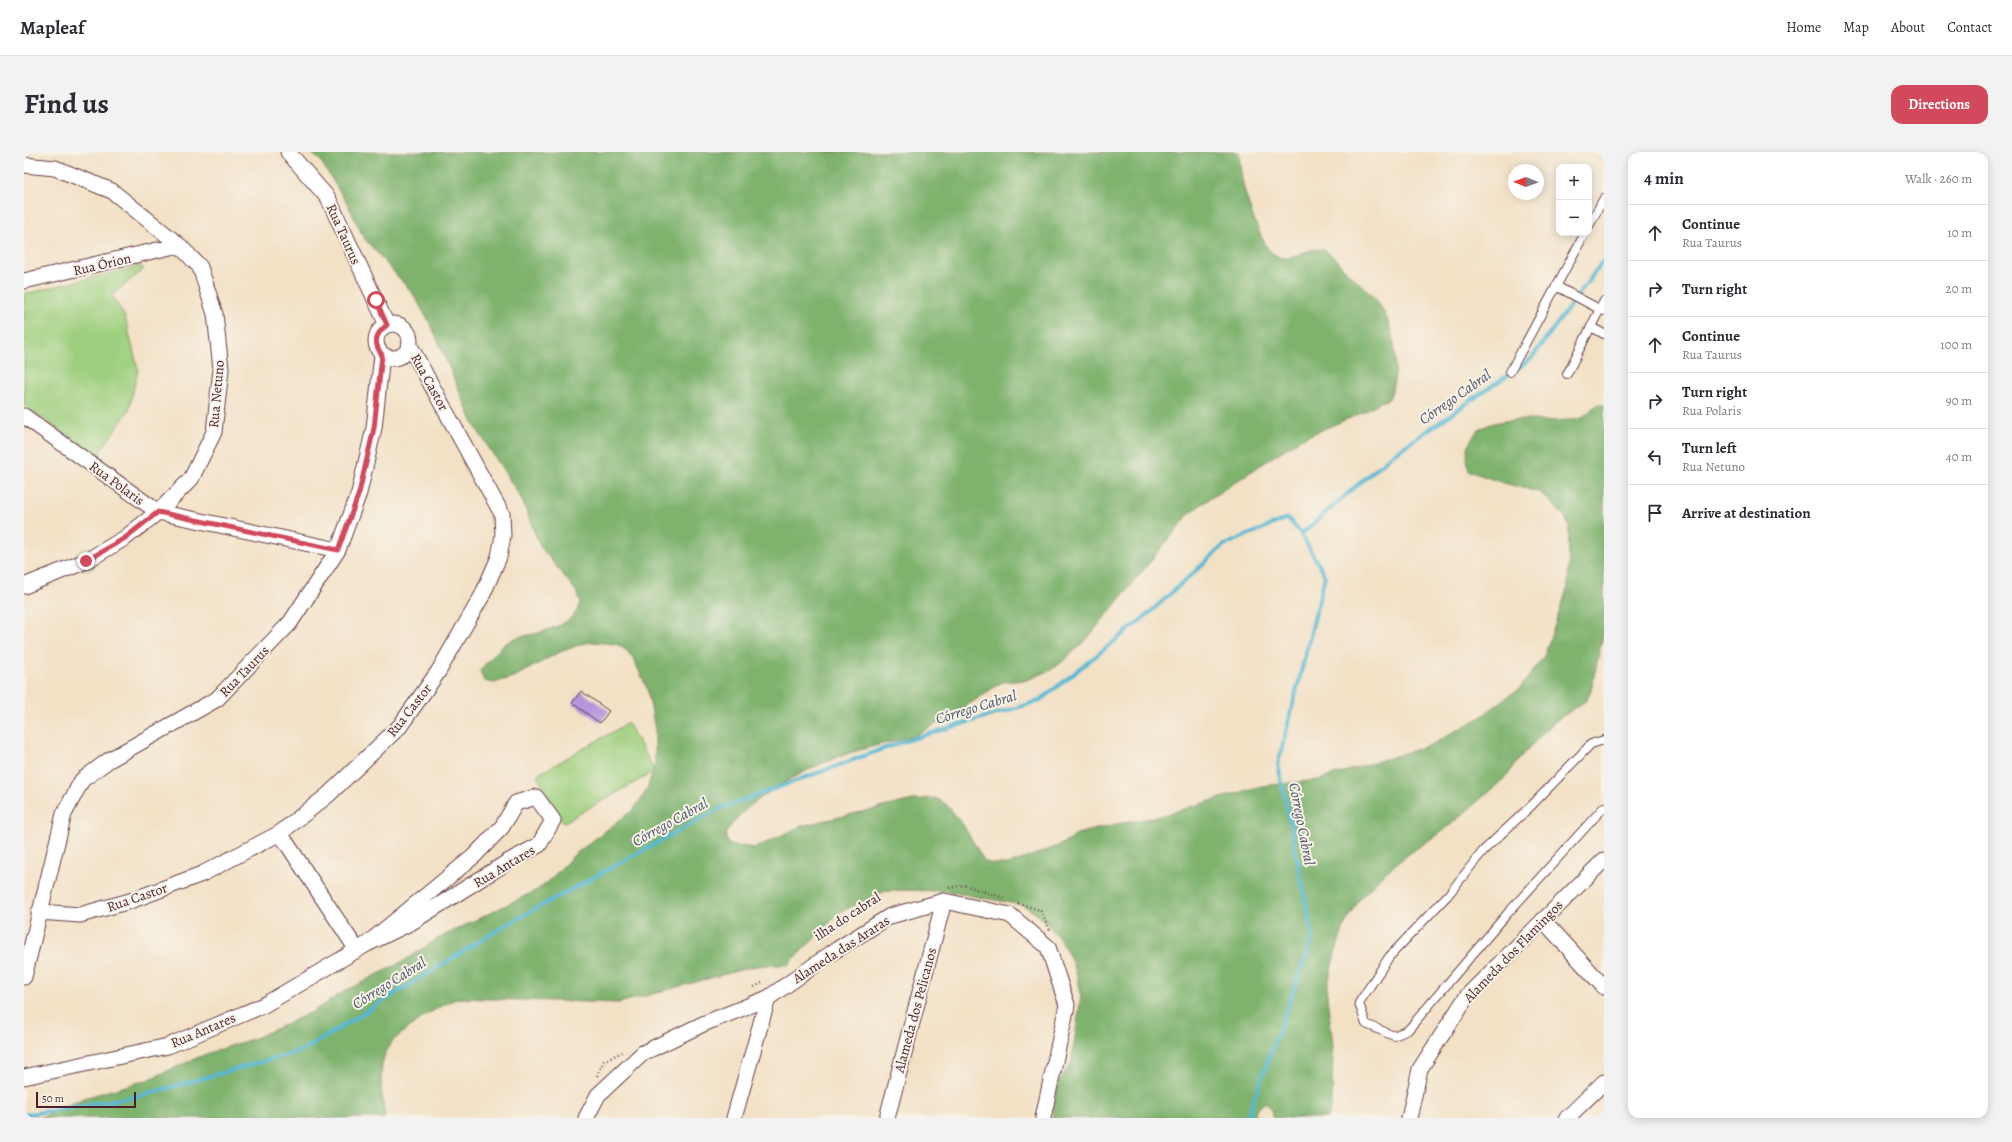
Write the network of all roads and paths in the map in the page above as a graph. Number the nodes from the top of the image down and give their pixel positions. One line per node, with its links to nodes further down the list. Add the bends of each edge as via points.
1 (288, 152): 11 (street, Rua Taurus, via 328,198)
2 (24, 164): 6 (street, Rua Netuno, via 55,168 112,191)
3 (1604, 198): 4 (lane)
4 (1592, 220)
5 (1583, 236): 8 (lane)
6 (179, 245): 7 (street, Rua Órion); 19 (street, Rua Netuno, via 200,267 215,314 221,368 214,432 191,479)
7 (24, 281)
8 (1556, 286): 10 (lane); 16 (lane)
9 (1604, 301): 10 (lane)
10 (1602, 310): 12 (lane)
11 (387, 325): 14 (street, via 405,328 411,339); 15 (street, via 379,330 376,339 377,348)
12 (1591, 327): 13 (lane); 17 (lane)
13 (1604, 334)
14 (410, 346): 15 (street, via 402,357 395,359); 24 (street, Rua Castor, via 502,514 503,536 499,557 482,596 438,672 400,726 328,795)
15 (382, 355): 20 (street, Rua Taurus, via 374,428 359,493)
16 (1510, 372)
17 (1567, 374)
18 (24, 416): 19 (street, Rua Polaris)
19 (158, 512): 20 (street, Rua Polaris); 21 (street, Rua Netuno, via 125,538 86,561)
20 (338, 550): 29 (street, Rua Taurus, via 290,623 217,699 109,760 82,780 64,814)
21 (27, 582)
22 (1604, 740): 23 (lane, via 1591,744 1483,851 1448,895 1389,957 1359,1003 1366,1024 1394,1036 1408,1030)
23 (1604, 806)
24 (280, 834): 29 (street, Rua Castor, via 202,874 130,901 80,915); 32 (street)
25 (1604, 860): 30 (street, Alameda dos Flamingos)
26 (943, 895): 27 (path, via 964,884); 37 (street, Alameda das Araras, via 890,916); 44 (street, Alameda dos Pelicanos); 45 (street, Alameda das Araras, via 1010,915 1048,947 1067,1005)
27 (1006, 899)
28 (1012, 901): 31 (path, via 1040,910)
29 (39, 912): 33 (street, Rua Taurus)
30 (1543, 920): 35 (street); 46 (street, Alameda dos Flamingos, via 1467,996 1420,1069)
31 (1053, 937)
32 (362, 947): 32 (street, Rua Antares, via 474,856 502,827 516,803 536,797 553,820 539,845 412,922); 39 (street, Rua Antares, via 264,1005 168,1046)
33 (24, 978)
34 (765, 982): 36 (path)
35 (1604, 987)
36 (751, 989)
37 (768, 998): 42 (street, Alameda das Araras, via 703,1024 643,1053 598,1094); 43 (street)
38 (625, 1051): 40 (path, via 604,1061)
39 (24, 1077)
40 (594, 1082)
41 (1604, 1082): 47 (street)
42 (586, 1118)
43 (734, 1118)
44 (887, 1118)
45 (1043, 1118)
46 (1409, 1118)
47 (1567, 1118)

